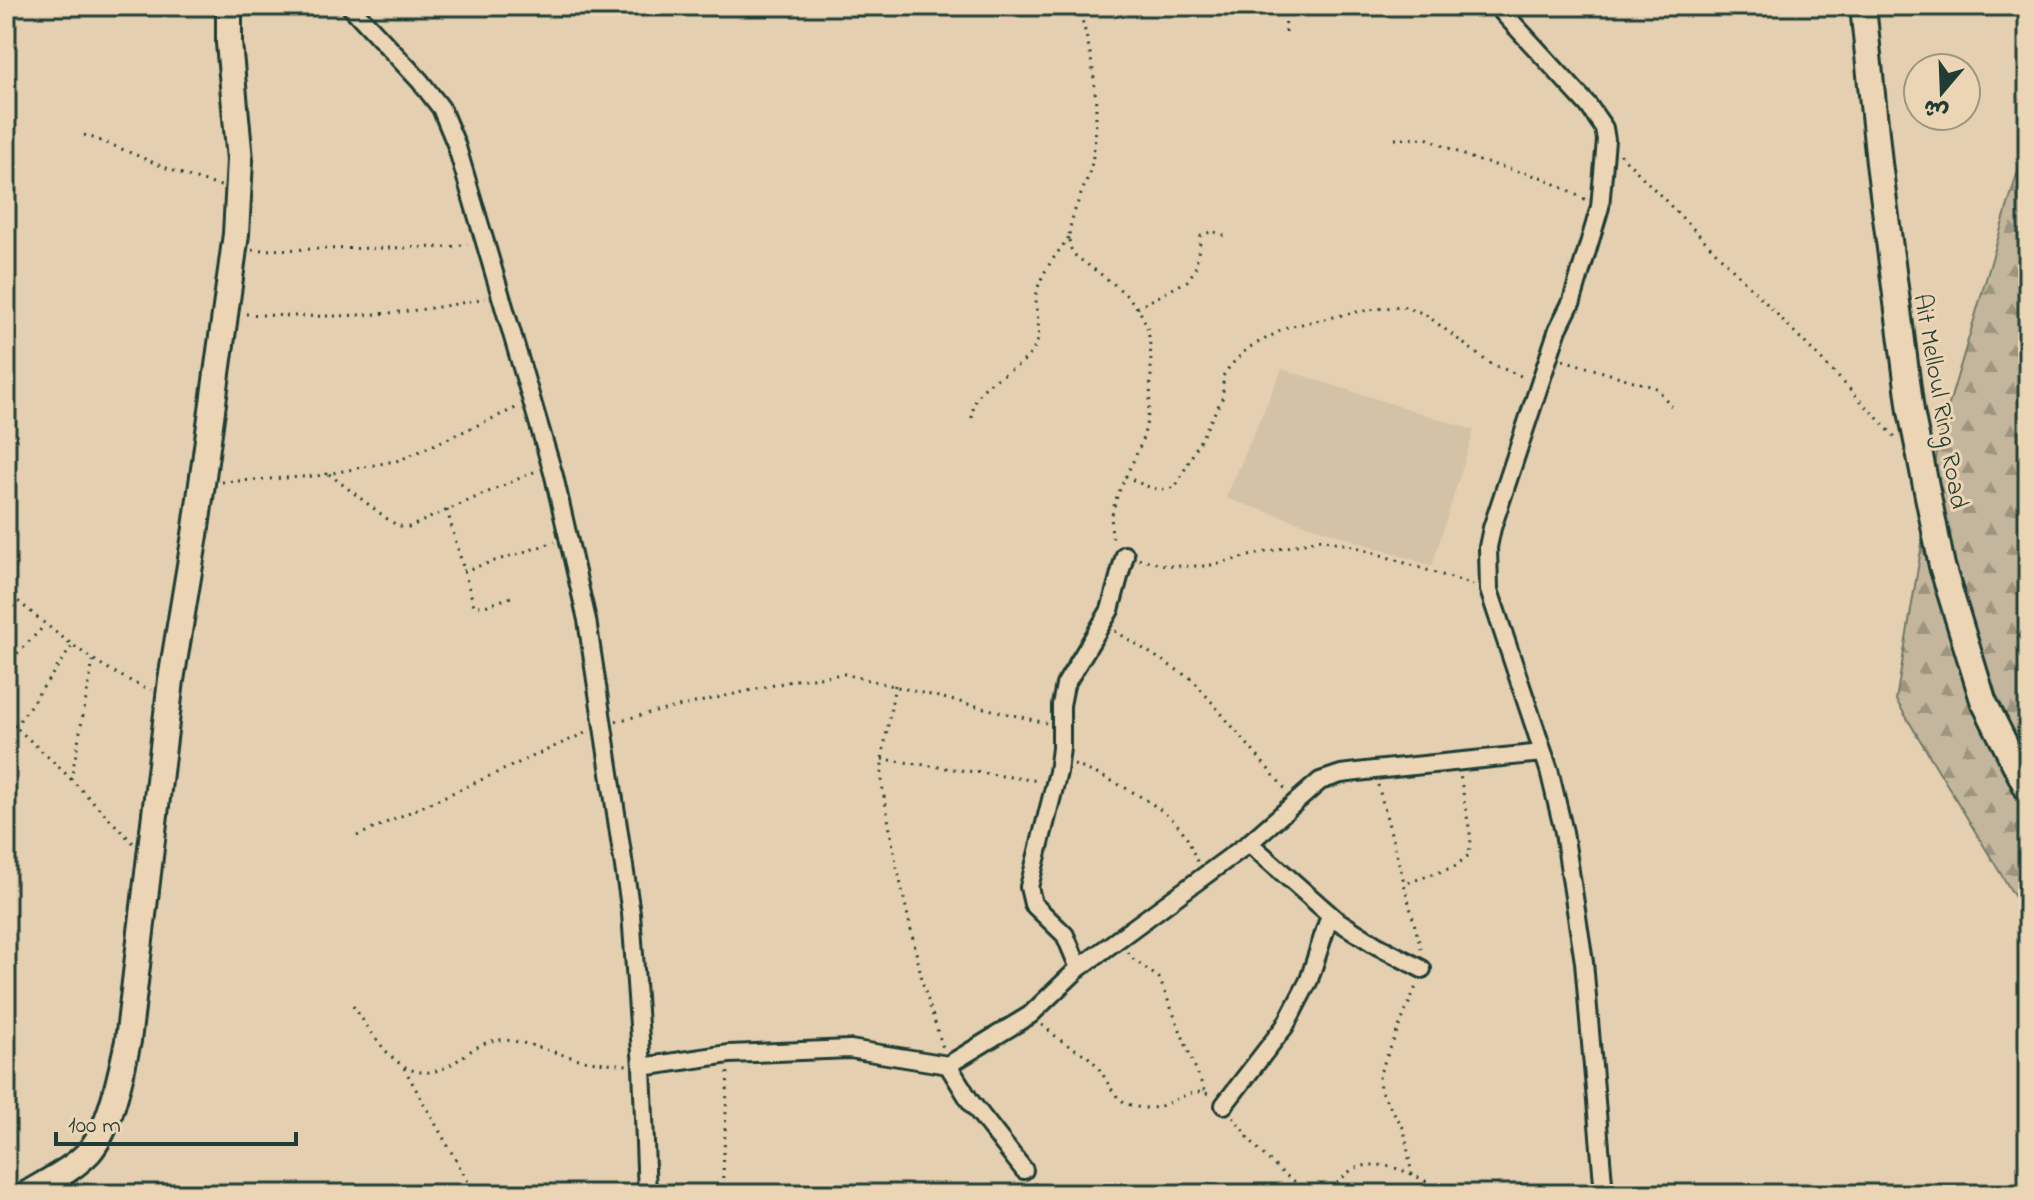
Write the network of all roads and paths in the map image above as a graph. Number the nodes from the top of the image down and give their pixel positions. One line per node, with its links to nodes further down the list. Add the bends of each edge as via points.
1 (229, 6): 11 (street)
2 (350, 6): 15 (street, via 441,108)
3 (1078, 6): 14 (path, via 1094,68 1095,142)
4 (1285, 6): 7 (path)
5 (1497, 6): 10 (street, via 1588,105)
6 (1863, 6): 54 (street, Ait Melloul Ring Road, via 1911,411 1942,566 1983,700)
7 (1286, 33)
8 (84, 135): 11 (path, via 196,180)
9 (1395, 139): 12 (path, via 1436,141 1476,160 1544,178)
10 (1606, 140): 12 (street); 25 (path)
11 (240, 190): 16 (street)
12 (1600, 207): 20 (street)
13 (1225, 236): 18 (path, via 1212,231 1201,236 1195,270 1187,281)
14 (1069, 237): 18 (path, via 1074,254); 24 (path, via 1037,290 1036,346 1026,360 980,392 972,403)
15 (484, 242): 16 (path); 17 (street)
16 (233, 250): 19 (street)
17 (500, 294): 19 (path, via 392,314); 22 (street)
18 (1137, 308): 28 (path, via 1149,337 1148,397 1140,449)
19 (224, 313): 29 (street)
20 (1549, 356): 21 (street); 23 (path, via 1645,383 1657,388)
21 (1540, 384): 28 (path, via 1489,363 1425,314 1402,306 1288,327 1248,348 1230,366 1223,376 1223,397 1176,486 1153,489); 34 (street, via 1492,528)
22 (532, 401): 26 (street); 27 (path, via 400,460)
23 (1671, 406)
24 (972, 418)
25 (1902, 444)
26 (550, 464): 30 (path); 31 (street)
27 (328, 474): 29 (path); 30 (path, via 399,526 409,527)
28 (1125, 476): 32 (path, via 1110,520 1113,540)
29 (201, 483): 43 (street)
30 (447, 510): 33 (path)
31 (568, 538): 33 (path); 45 (street)
32 (1125, 555): 34 (path, via 1169,566 1207,566 1321,539); 38 (street, via 1116,594)
33 (463, 571): 36 (path, via 474,606)
34 (1489, 590): 48 (street)
35 (6, 591): 37 (path)
36 (514, 596)
37 (47, 624): 39 (path); 41 (path)
38 (1101, 624): 47 (street, via 1065,685); 55 (path, via 1193,680)
39 (73, 644): 40 (path); 46 (path)
40 (94, 660): 43 (path, via 120,678); 52 (path)
41 (6, 665)
42 (895, 685): 45 (path, via 825,675); 47 (path); 49 (path)
43 (169, 698): 58 (street)
44 (6, 718): 46 (path)
45 (603, 724): 56 (path); 69 (street, via 631,913)
46 (15, 727): 52 (path)
47 (1061, 727): 50 (street)
48 (1543, 753): 51 (street); 79 (street, via 1564,832 1584,962)
49 (882, 759): 53 (path); 68 (path, via 899,877)
50 (1060, 759): 53 (street); 59 (path, via 1112,779 1154,805 1182,829)
51 (1374, 770): 55 (street, via 1320,781); 60 (path)
52 (71, 780): 58 (path)
53 (1055, 782): 63 (street, via 1030,896 1037,911 1065,935)
54 (2028, 790)
55 (1295, 802): 57 (street)
56 (357, 836)
57 (1249, 843): 59 (street); 61 (street)
58 (150, 860): 74 (street, via 128,1041 102,1131 87,1154)
59 (1204, 876): 62 (street)
60 (1404, 884)
61 (1330, 915): 64 (street); 72 (street, via 1309,980 1285,1026)
62 (1120, 938): 63 (street); 71 (path, via 1130,956 1159,978)
63 (1079, 968): 66 (street)
64 (1422, 969)
65 (353, 1006): 70 (path)
66 (1030, 1015): 68 (street); 71 (path, via 1089,1057 1125,1103 1158,1108 1194,1091)
67 (729, 1054): 68 (street, via 850,1049); 69 (street); 77 (path)
68 (948, 1065): 73 (street)
69 (642, 1067): 70 (path, via 585,1060 504,1040 475,1048 448,1068); 76 (street)
70 (404, 1068): 75 (path)
71 (1205, 1092): 72 (path)
72 (1224, 1105): 78 (path, via 1257,1150 1313,1190 1332,1187 1347,1172 1363,1166 1387,1165)
73 (1024, 1170)
74 (27, 1194)
75 (475, 1194)
76 (647, 1194)
77 (722, 1194)
78 (1450, 1194)
79 (1604, 1194)

